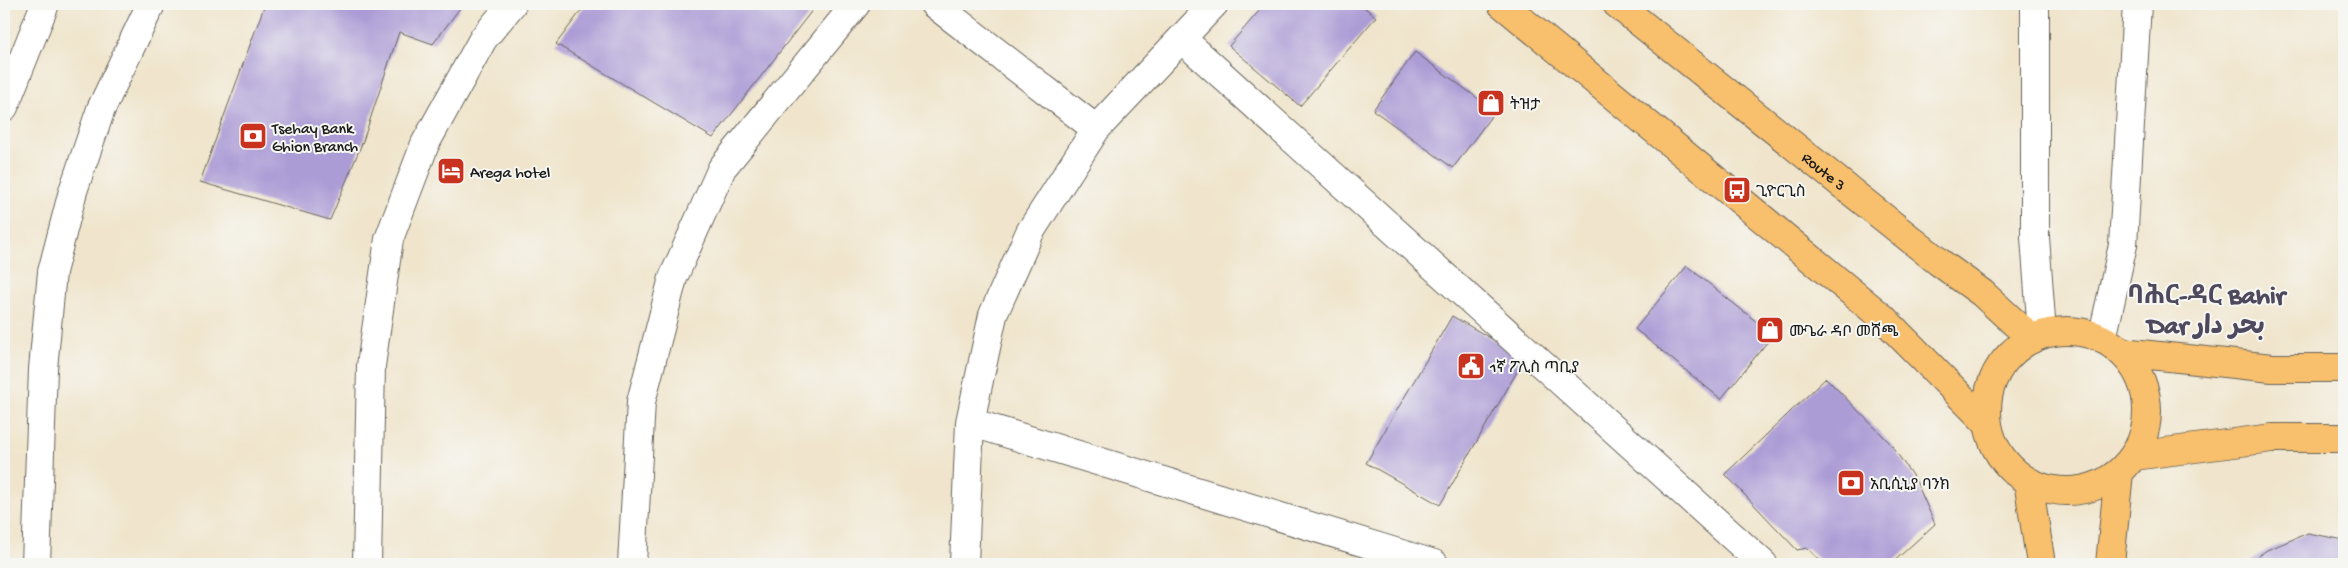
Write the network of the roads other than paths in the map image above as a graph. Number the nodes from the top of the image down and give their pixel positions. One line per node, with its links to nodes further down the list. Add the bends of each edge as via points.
1 (45, 4): 12 (street)
2 (150, 4): 22 (street, via 102,109 74,190 52,272 43,370)
3 (512, 4): 23 (street, via 483,39 425,144 389,239 371,366)
4 (856, 4): 24 (street, via 722,168 672,278 641,402)
5 (934, 4): 13 (street)
6 (1214, 4): 11 (street)
7 (1502, 4): 18 (main road, via 1883,318)
8 (1617, 4): 14 (main road, Route 3, via 1939,262)
9 (2035, 4): 14 (street)
10 (2137, 4): 15 (street, via 2123,245)
11 (1182, 39): 13 (street); 27 (street)
12 (4, 107)
13 (1096, 129): 17 (street, via 1030,232 993,315)
14 (2037, 336): 15 (main road, via 2072,332); 18 (main road, via 2011,353 1995,373 1987,398)
15 (2112, 345): 16 (main road, via 2272,368); 20 (main road, via 2136,370 2147,406 2144,436)
16 (2344, 368)
17 (970, 422): 25 (street); 26 (street)
18 (1987, 423): 21 (main road, via 1995,446 2008,466)
19 (2344, 438): 20 (main road, via 2272,438)
20 (2126, 464): 21 (main road, via 2098,485 2075,490 2050,489); 29 (main road)
21 (2028, 481): 28 (main road)
22 (36, 564)
23 (367, 564)
24 (632, 564)
25 (964, 564)
26 (1434, 564)
27 (1763, 564)
28 (2041, 564)
29 (2110, 564)

